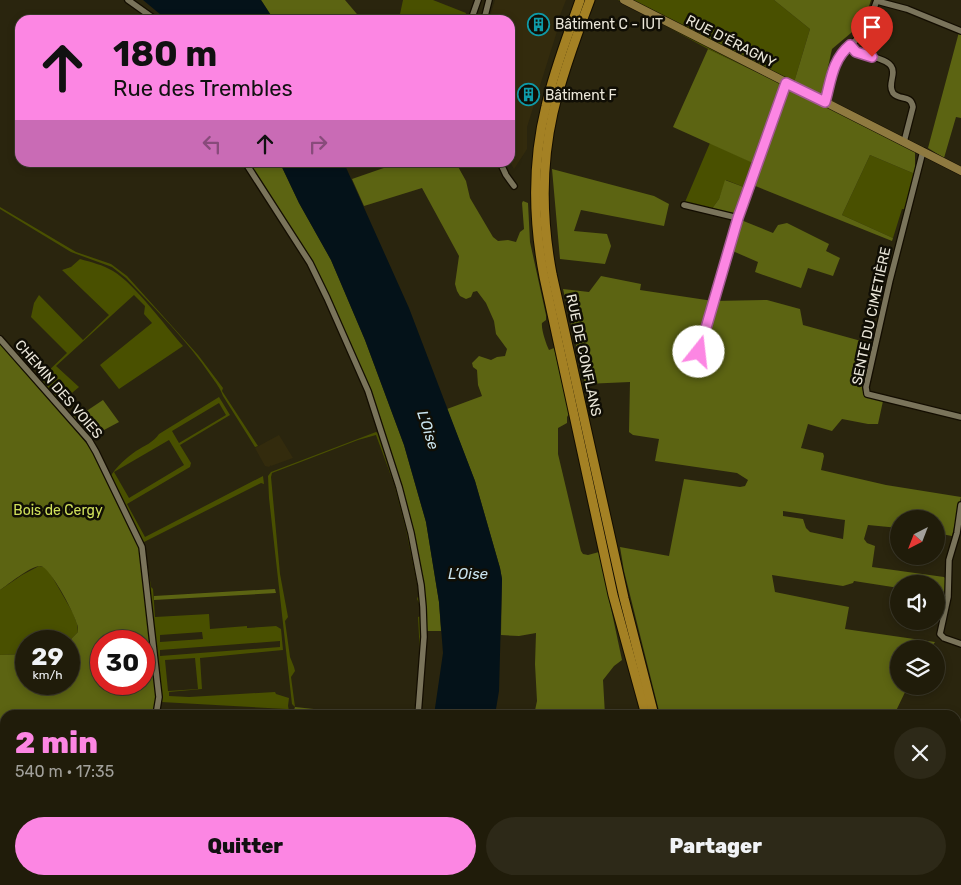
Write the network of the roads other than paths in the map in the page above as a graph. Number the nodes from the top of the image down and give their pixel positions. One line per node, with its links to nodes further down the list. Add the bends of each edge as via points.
1 (128, 0): 8 (street)
2 (478, 0): 9 (street)
3 (489, 0): 10 (street)
4 (580, 0): 30 (main road, RUE DE CONFLANS, via 544,116 536,176 537,227 544,277 605,558)
5 (590, 0): 31 (main road, RUE DE CONFLANS, via 551,123 545,173 545,224 552,274 631,628)
6 (624, 0): 13 (street, RUE D'ÉRAGNY)
7 (877, 0): 11 (street); 12 (street, via 868,26)
8 (149, 15)
9 (473, 15)
10 (485, 15)
11 (961, 31)
12 (850, 45): 14 (street, via 835,62); 15 (street, via 856,52 887,62 893,71 892,92 912,102)
13 (786, 83): 14 (street, RUE D'ÉRAGNY); 22 (street)
14 (825, 102): 15 (street, RUE D'ÉRAGNY)
15 (904, 142): 16 (street, RUE D'ÉRAGNY)
16 (923, 151): 19 (street, RUE D'ÉRAGNY); 25 (street, SENTE DU CIMETIÈRE, via 866,387 867,394)
17 (247, 167): 29 (street, via 310,263 327,298 368,391 399,487 411,533 423,607)
18 (502, 167): 20 (street)
19 (961, 171)
20 (514, 186)
21 (684, 205): 22 (street)
22 (738, 218): 24 (street)
23 (0, 339): 28 (street, CHEMIN DES VOIES, via 89,440 140,541 159,697)
24 (699, 352)
25 (961, 417)
26 (961, 505): 27 (street, via 949,560 948,594 940,632 941,636)
27 (961, 644)
28 (157, 710)
29 (418, 710)
30 (645, 710)
31 (653, 710)

